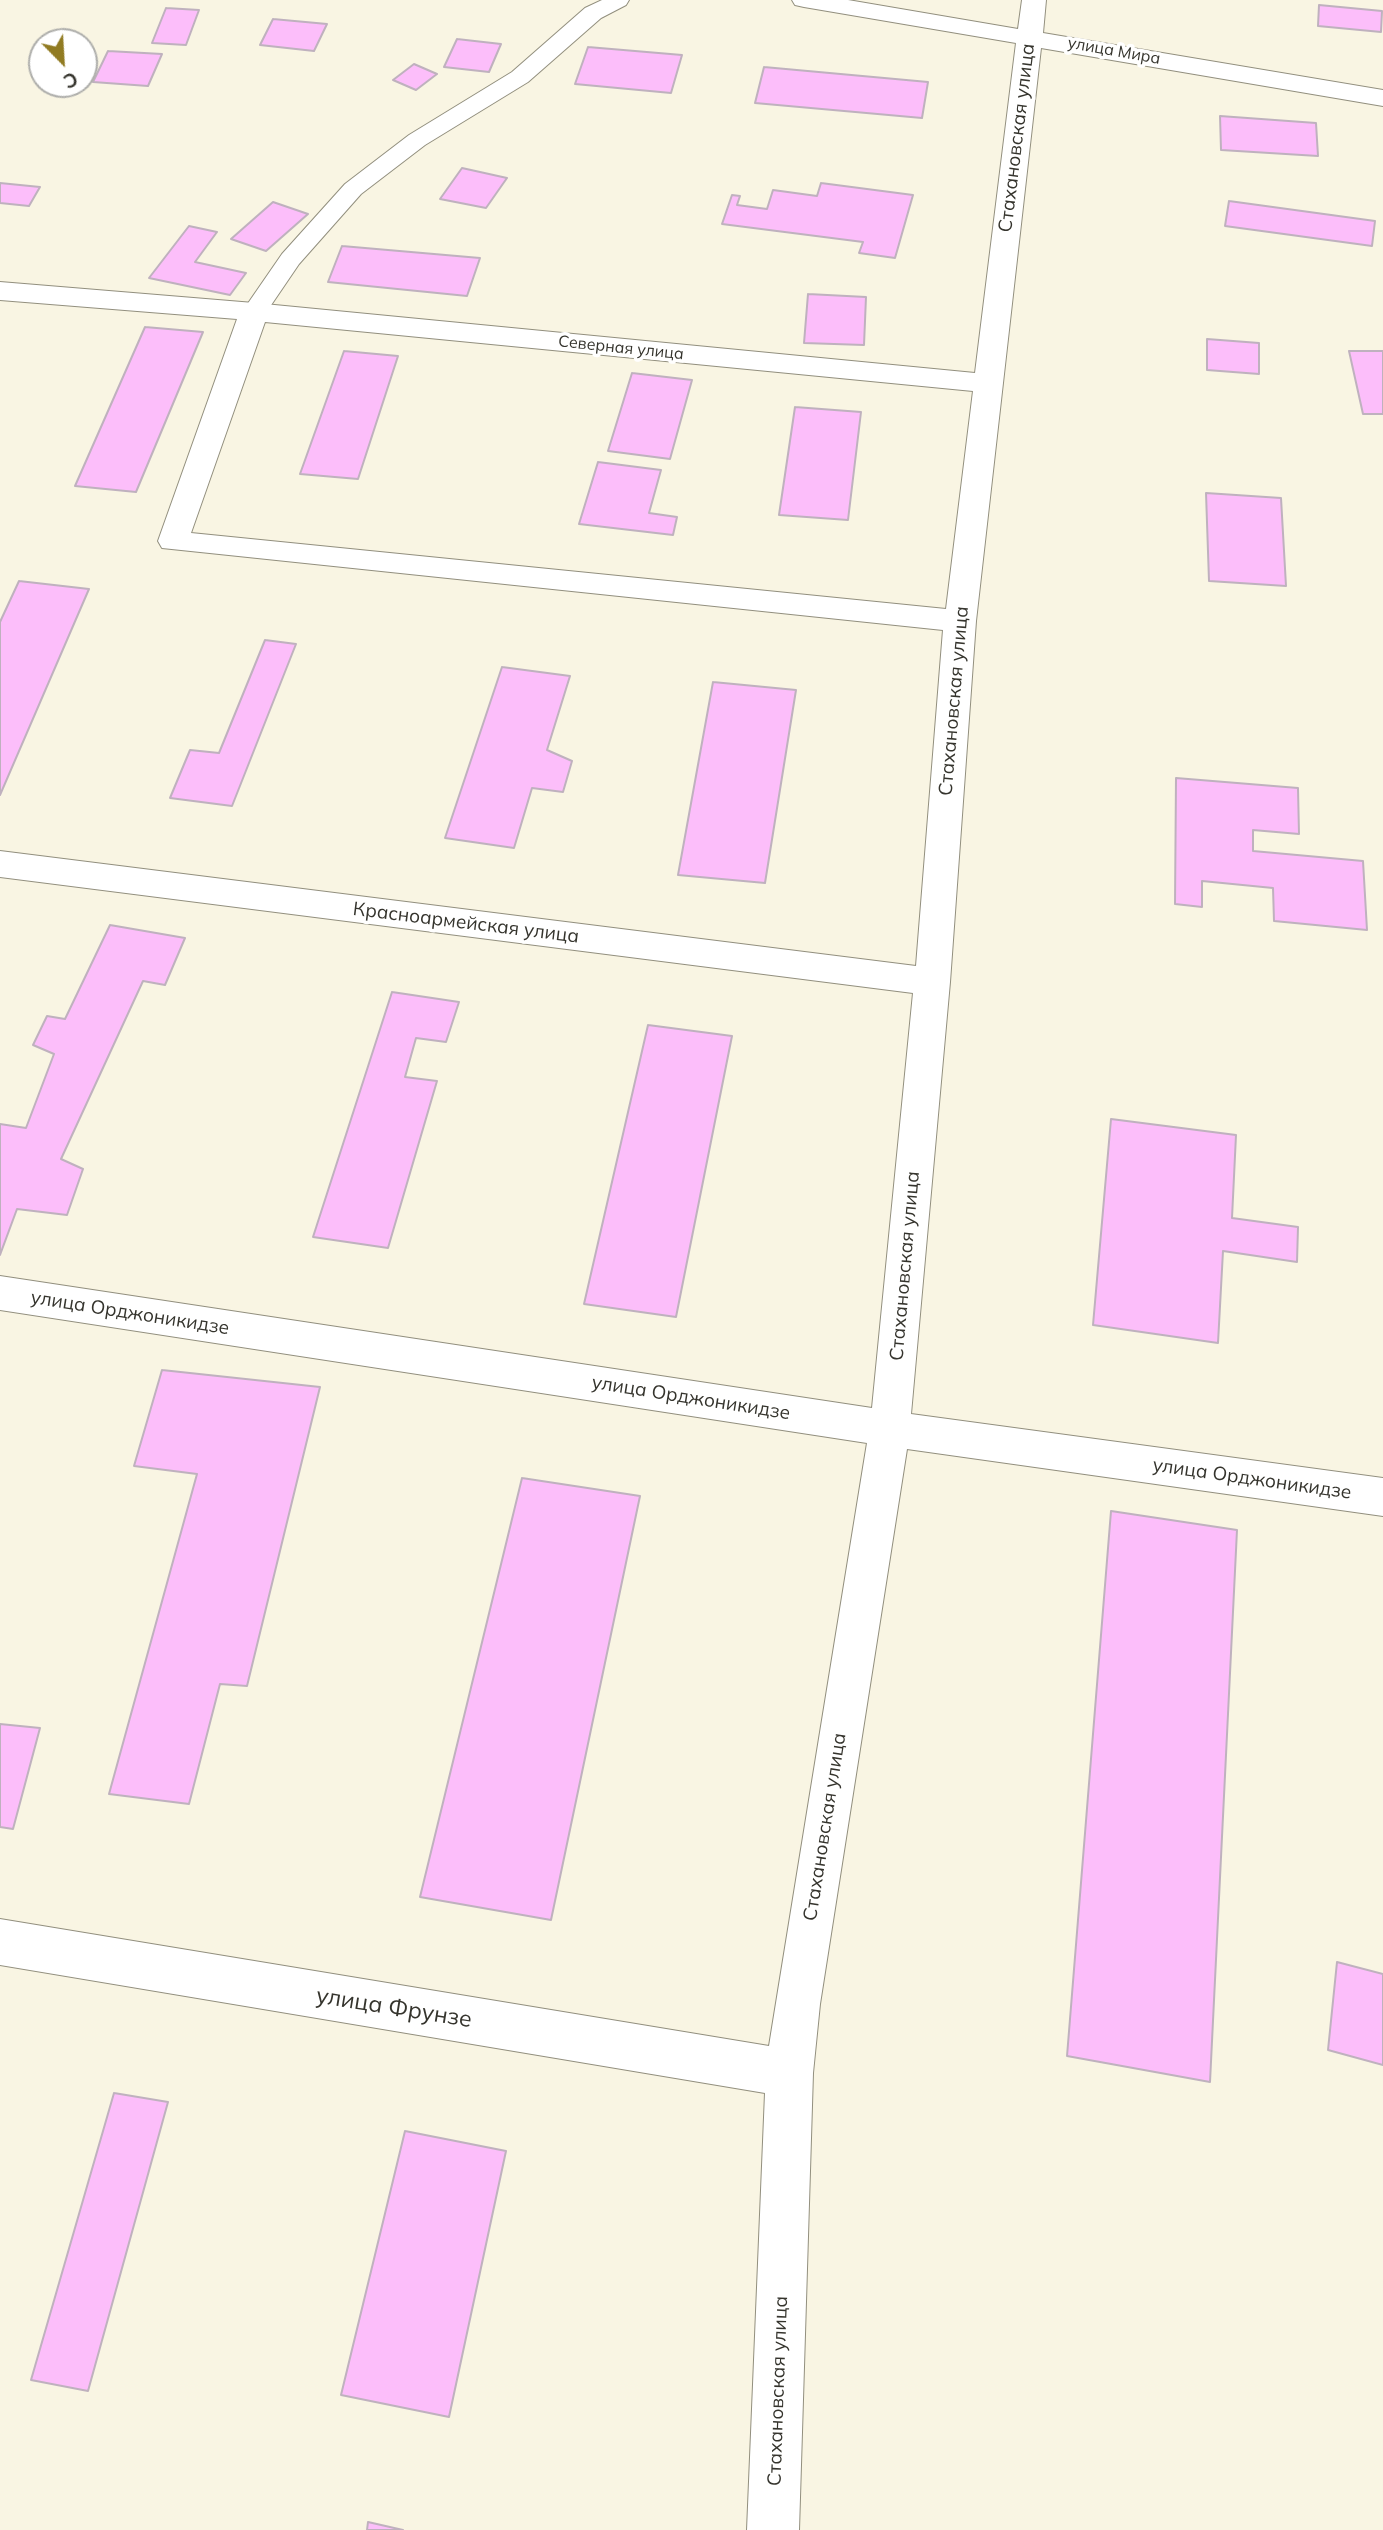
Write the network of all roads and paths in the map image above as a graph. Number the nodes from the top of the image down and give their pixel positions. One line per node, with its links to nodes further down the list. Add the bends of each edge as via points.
1 (618, 0): 7 (lane, via 593,13 520,77 417,140 353,189 290,260)
2 (804, 0): 4 (street, улица Мира)
3 (1034, 0): 4 (street, Стахановская улица)
4 (1029, 37): 5 (street, улица Мира); 8 (street, Стахановская улица)
5 (1383, 98)
6 (0, 291): 7 (street, Северная улица)
7 (252, 319): 8 (street, Северная улица); 9 (street, via 173,541)
8 (988, 383): 9 (street, Стахановская улица)
9 (960, 621): 11 (street, Стахановская улица)
10 (0, 864): 11 (street, Красноармейская улица)
11 (932, 982): 13 (street, Стахановская улица)
12 (0, 1293): 13 (street, улица Орджоникидзе)
13 (890, 1429): 14 (street, улица Орджоникидзе); 16 (street, Стахановская улица)
14 (1383, 1497)
15 (0, 1942): 16 (street, улица Фрунзе)
16 (789, 2073): 17 (street, Стахановская улица)
17 (774, 2530)

